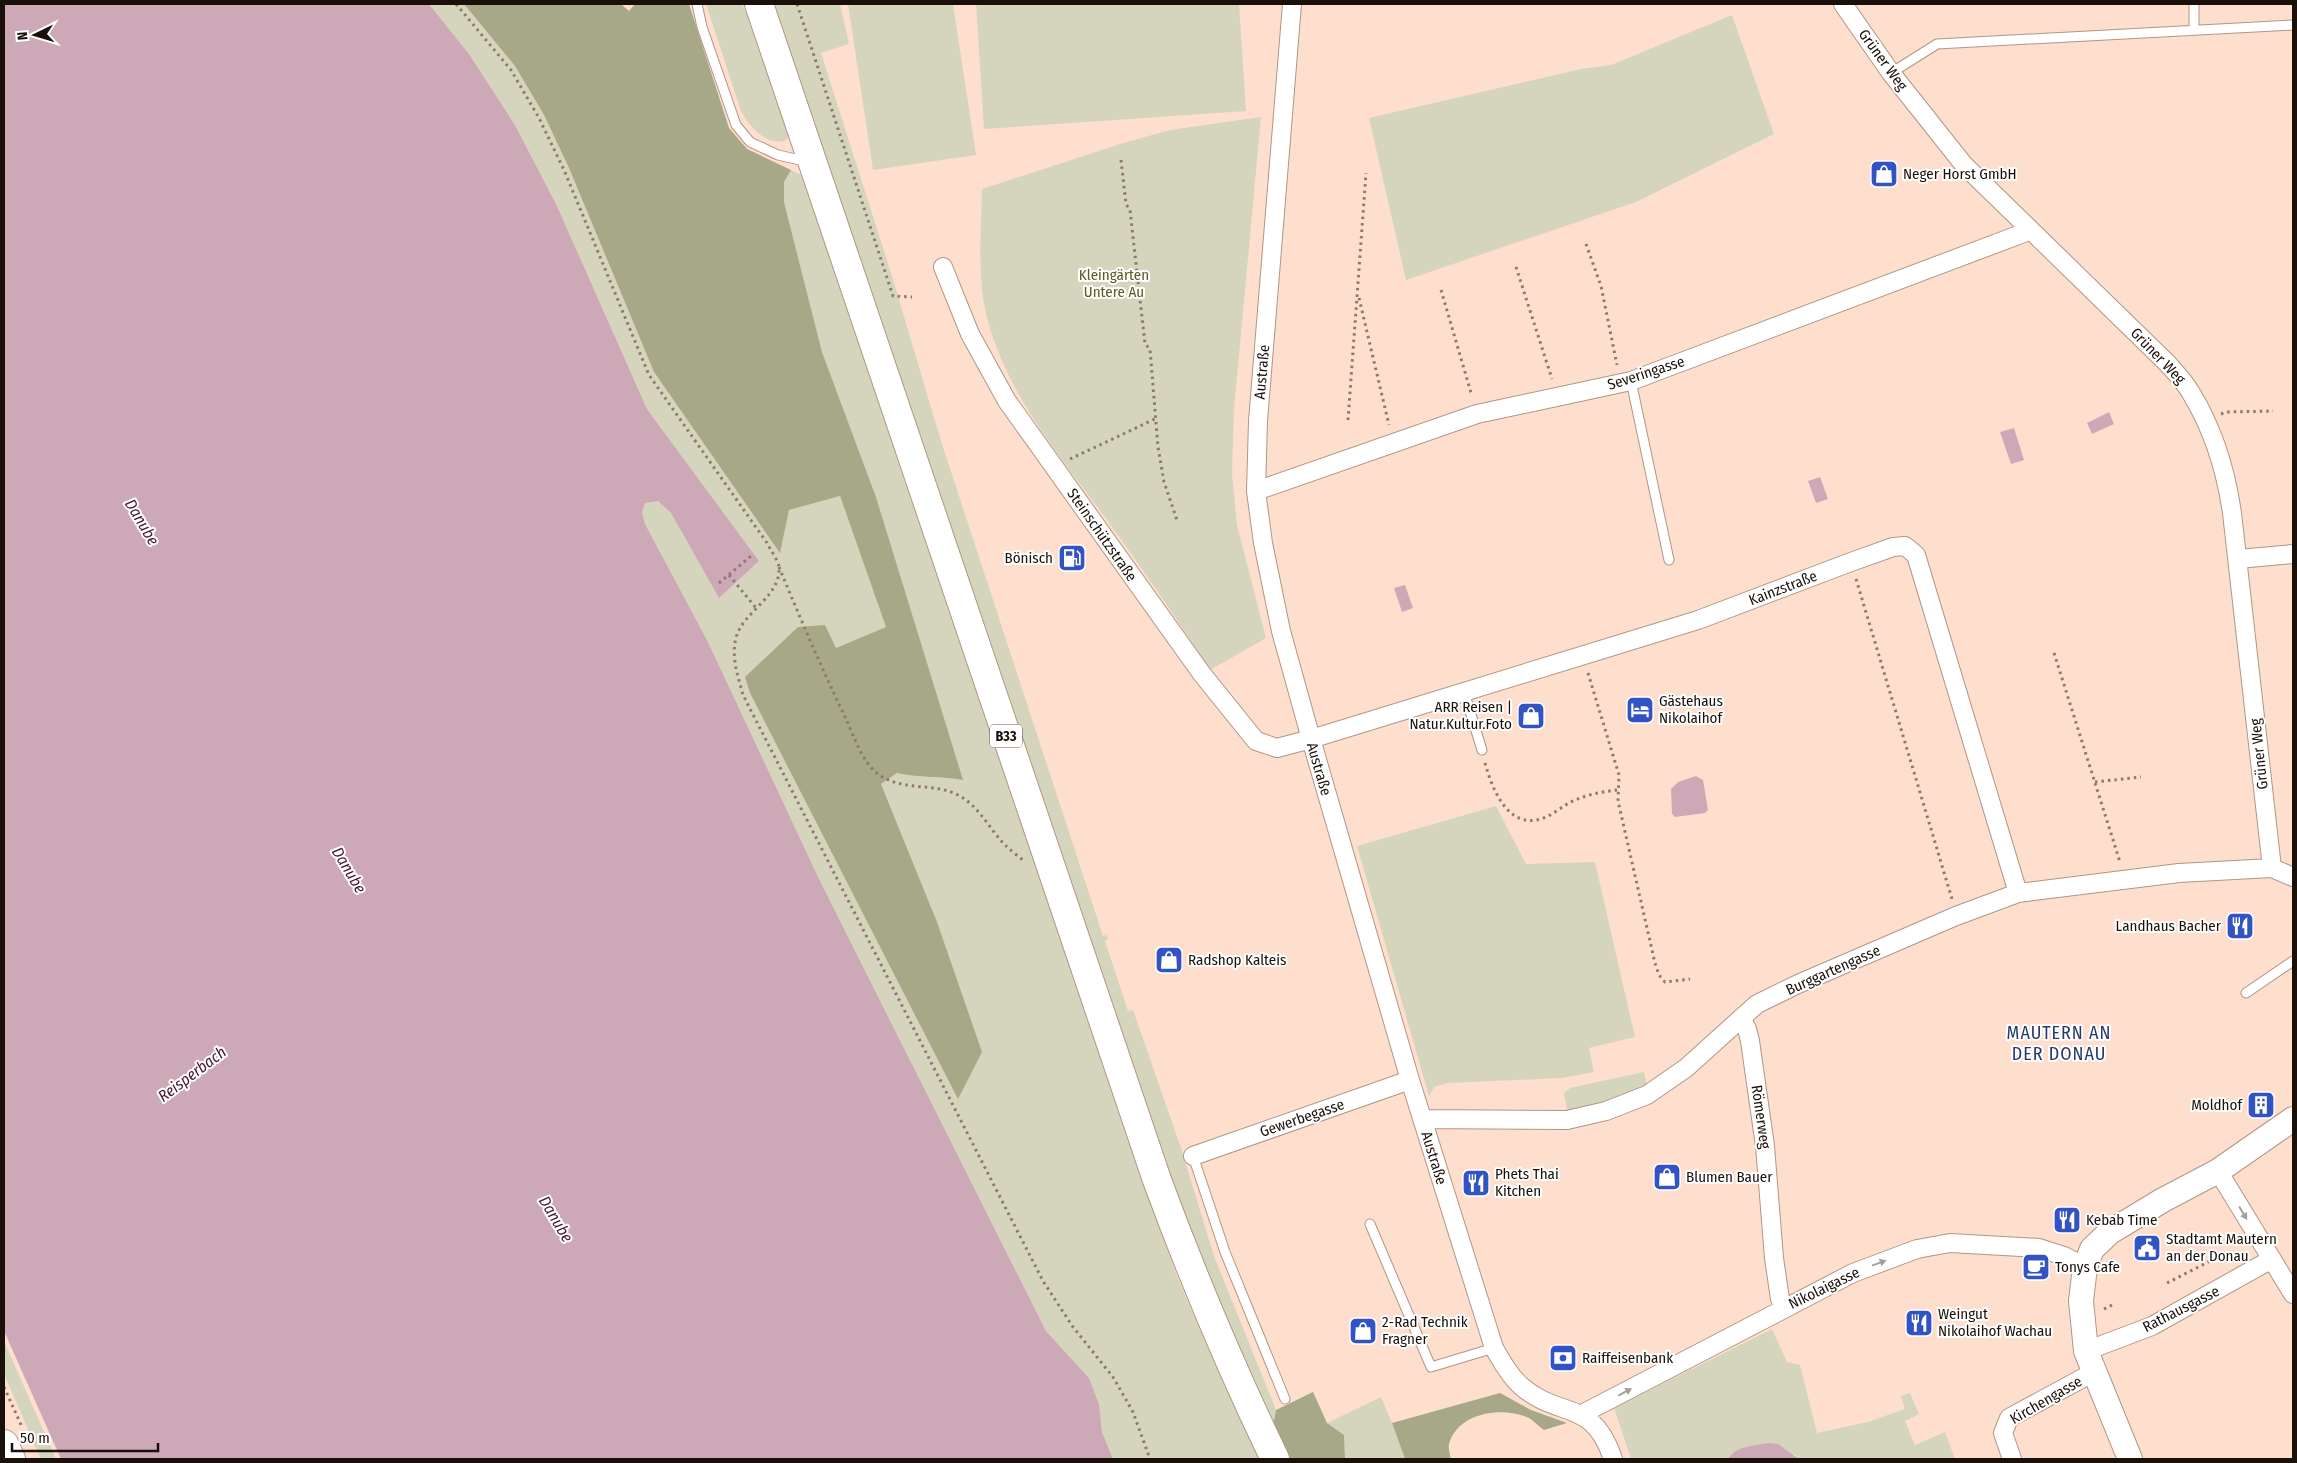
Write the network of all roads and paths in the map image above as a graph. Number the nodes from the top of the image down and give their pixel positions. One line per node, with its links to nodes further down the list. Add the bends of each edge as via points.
1 (456, 4): 37 (path, via 511,70 539,118 564,170 649,375)
2 (698, 4): 12 (lane, via 702,27 736,125 750,142 778,155)
3 (759, 4): 12 (main road, B33)
4 (797, 4): 20 (path, via 893,296)
5 (1292, 4): 30 (street, Austraße, via 1258,421)
6 (1843, 4): 10 (street, Grüner Weg)
7 (2194, 4): 9 (lane)
8 (2293, 25): 9 (lane)
9 (2194, 30): 10 (lane, via 1937,44)
10 (1892, 73): 14 (street, Grüner Weg, via 1964,164)
11 (1121, 160): 26 (path, via 1145,344 1150,349)
12 (812, 163): 79 (main road, B33, via 1157,1180 1235,1377)
13 (1366, 173): 19 (path)
14 (2029, 231): 21 (street, Severingasse); 34 (street, Grüner Weg, via 2167,363 2191,391 2223,468)
15 (1586, 244): 21 (path, via 1601,286)
16 (942, 267): 29 (street, Steinschützstraße, via 970,334 1007,401)
17 (1516, 267): 22 (path)
18 (1442, 290): 24 (path)
19 (1358, 294): 27 (path); 28 (path, via 1386,418)
20 (912, 297)
21 (1626, 382): 22 (street, Severingasse); 35 (lane)
22 (1556, 397): 24 (street, Severingasse)
23 (2273, 411): 25 (path, via 2228,412)
24 (1478, 414): 28 (street, Severingasse)
25 (2214, 417)
26 (1157, 418): 29 (path); 31 (path, via 1164,482)
27 (1348, 420)
28 (1395, 442): 30 (street, Severingasse)
29 (1054, 467): 44 (street, Steinschützstraße, via 1202,674 1256,741 1277,748)
30 (1256, 491): 44 (street, Austraße, via 1274,600)
31 (1177, 520)
32 (2293, 554): 34 (street)
33 (751, 556): 38 (path)
34 (2238, 559): 51 (street, Grüner Weg)
35 (1668, 560)
36 (1851, 562): 42 (street, Kainzstraße, via 1698,620); 53 (street, Kainzstraße, via 1893,547 1905,546 1916,555); 54 (path)
37 (779, 566): 40 (path, via 776,585); 49 (path, via 816,656 864,757 877,773 901,784 958,795 975,808 1004,844)
38 (729, 575): 39 (path); 40 (path)
39 (719, 583)
40 (756, 608): 78 (path, via 743,622 735,639 735,662 743,695 1043,1281 1073,1327 1113,1377 1133,1412)
41 (2054, 653): 47 (path)
42 (1582, 655): 43 (street, Kainzstraße); 48 (path, via 1619,775)
43 (1464, 692): 44 (street, Kainzstraße); 45 (lane)
44 (1311, 739): 59 (street, Austraße)
45 (1482, 750): 48 (path, via 1500,801 1518,818 1542,818 1586,796)
46 (2141, 777): 47 (path)
47 (2094, 782): 50 (path)
48 (1617, 790): 56 (path, via 1659,975 1666,982)
49 (1025, 862)
50 (2120, 864)
51 (2272, 868): 52 (street); 53 (street, Burggartengasse, via 2179,873)
52 (2293, 877)
53 (2018, 893): 58 (street, Burggartengasse, via 1798,984 1757,1004)
54 (1954, 908)
55 (2293, 961): 57 (lane)
56 (1690, 979)
57 (2246, 993)
58 (1741, 1018): 60 (street, Burggartengasse, via 1686,1068 1647,1095 1606,1111 1567,1120); 70 (street, Römerweg, via 1750,1041 1765,1146 1774,1258)
59 (1410, 1080): 60 (street, Austraße); 62 (street, Gewerbegasse)
60 (1422, 1119): 71 (street, Austraße)
61 (2293, 1119): 63 (main road)
62 (1193, 1156): 74 (lane, via 1225,1252)
63 (2218, 1171): 66 (street, one-way to 66); 67 (main road, via 2110,1232 2092,1249)
64 (1370, 1224): 71 (lane, via 1431,1368)
65 (2218, 1257): 68 (path)
66 (2272, 1259): 69 (street); 72 (street, Rathausgasse)
67 (2085, 1267): 70 (street, Nikolaigasse, one-way to 67, via 1853,1273 1917,1249 1950,1243 2039,1248); 72 (main road, via 2081,1301)
68 (2167, 1283)
69 (2293, 1294)
70 (1784, 1307): 75 (street, Nikolaigasse, one-way to 70)
71 (1494, 1348): 75 (street, Austraße, via 1521,1386 1541,1399)
72 (2090, 1362): 81 (street, Kirchengasse, via 2009,1418 2003,1433); 82 (main road)
73 (4, 1387): 76 (path)
74 (1285, 1399)
75 (1582, 1414): 80 (street, Austraße, via 1596,1426)
76 (14, 1438): 77 (main road)
77 (11, 1459)
78 (1152, 1459)
79 (1275, 1459)
80 (1613, 1459)
81 (2012, 1459)
82 (2130, 1459)

